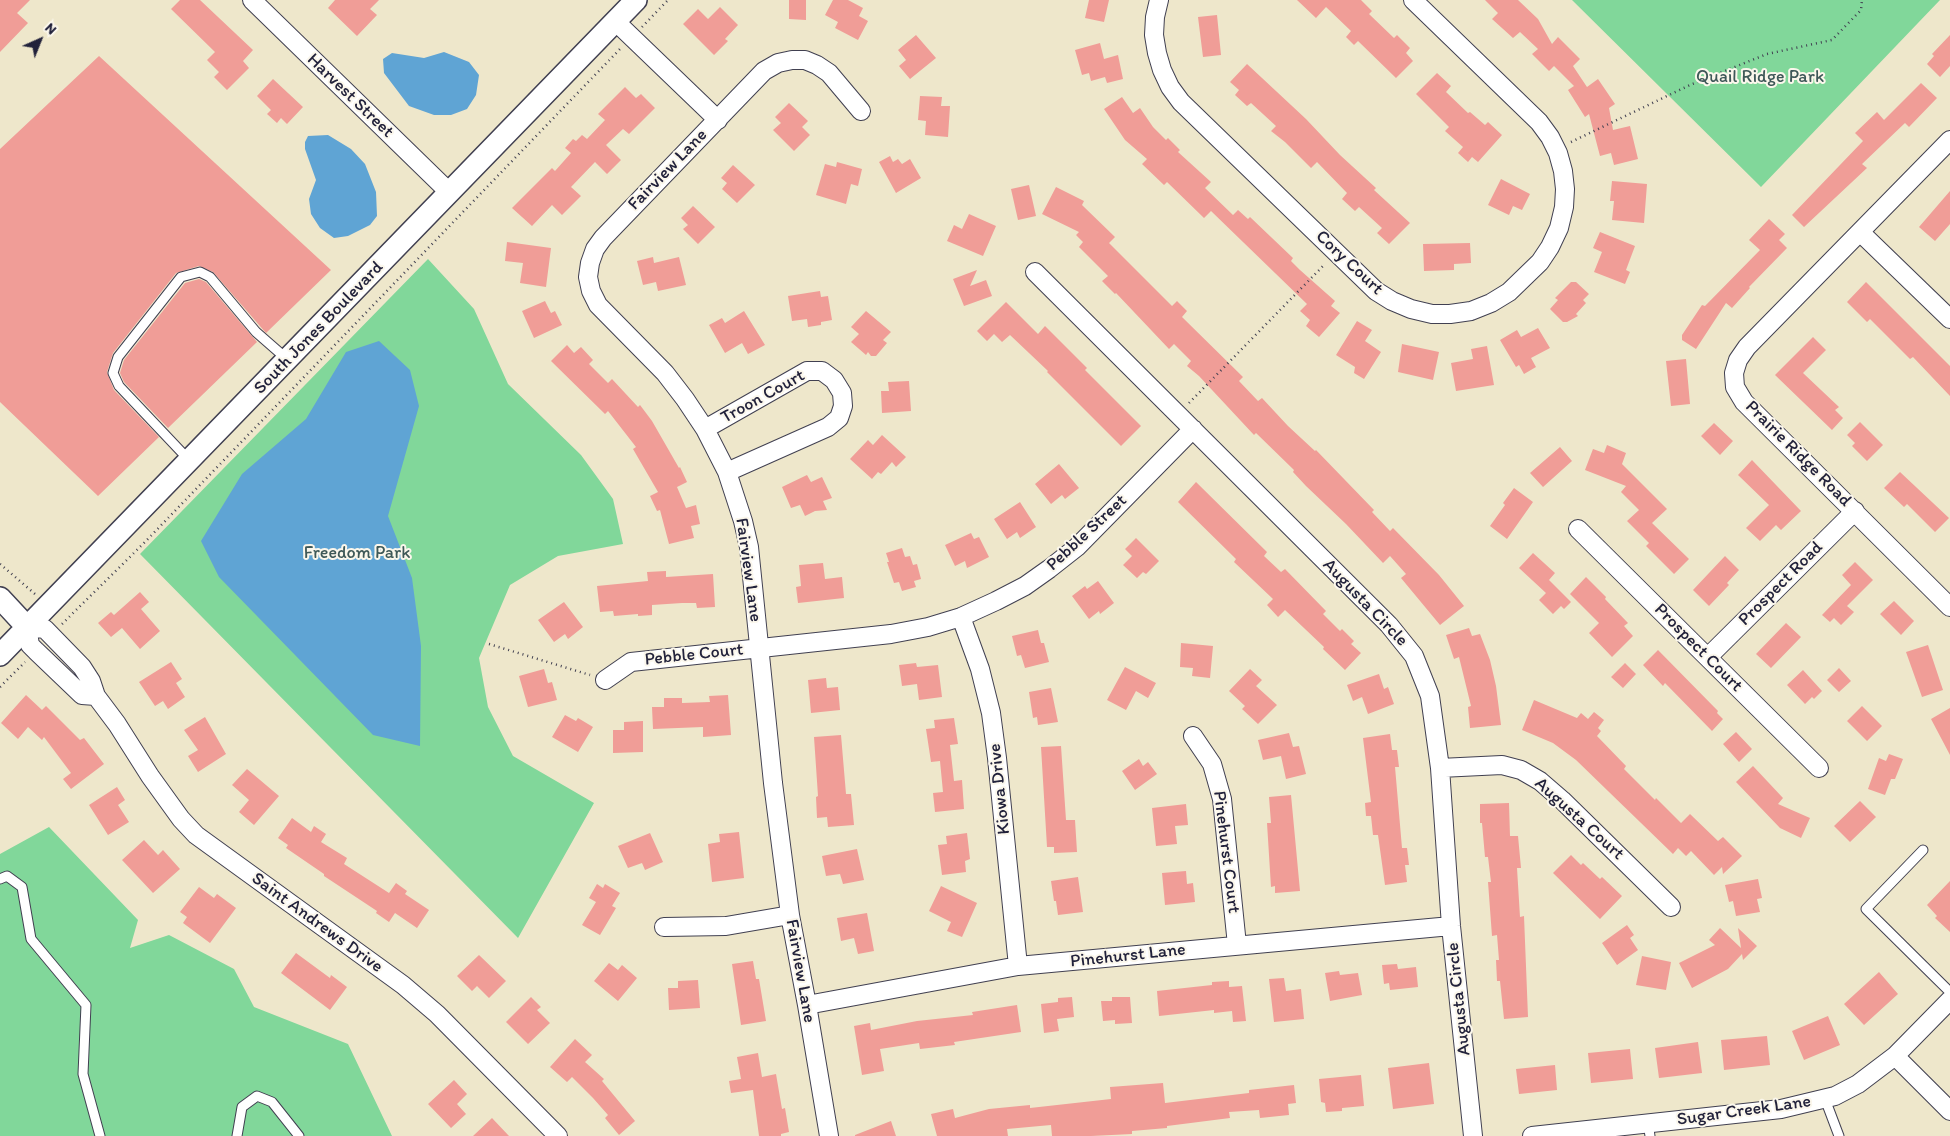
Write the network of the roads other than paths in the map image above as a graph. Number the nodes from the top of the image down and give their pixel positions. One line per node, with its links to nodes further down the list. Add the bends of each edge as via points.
1 (252, 0): 9 (street, Harvest Street)
2 (636, 0): 5 (street, South Jones Boulevard)
3 (1159, 0): 4 (street, Cory Court, via 1155,16 1156,53 1170,87 1181,102 1376,290 1392,301 1432,314 1471,311 1509,292 1540,262 1550,247 1564,207 1563,171 1556,149 1539,122)
4 (1413, 0)
5 (615, 21): 7 (street, Fairview Lane); 9 (street, South Jones Boulevard)
6 (861, 110): 7 (street, via 817,65 805,60 792,60 764,71)
7 (718, 120): 14 (street, Fairview Lane, via 603,238 595,249 588,277 598,305 665,373)
8 (1950, 140): 10 (street, Prairie Ridge Road)
9 (449, 192): 13 (street, South Jones Boulevard)
10 (1860, 232): 12 (street); 18 (street, Prairie Ridge Road, via 1747,347 1734,373 1735,387 1744,402)
11 (1035, 272): 15 (street, Augusta Circle)
12 (1950, 319)
13 (288, 360): 16 (street, South Jones Boulevard); 16 (lane, via 256,332 210,277 200,272 181,277 118,357 113,373 119,386)
14 (705, 429): 17 (street, Fairview Lane); 17 (street, Troon Court, via 807,371 822,371 834,380 842,393 843,406 839,418 828,427)
15 (1193, 429): 22 (street, Pebble Street, via 1077,547 1024,586); 30 (street, Augusta Circle, via 1406,644 1430,696)
16 (189, 461): 23 (street, South Jones Boulevard)
17 (727, 472): 24 (street, Fairview Lane, via 749,547)
18 (1855, 511): 21 (street, Prairie Ridge Road); 26 (street, Prospect Road)
19 (1578, 529): 26 (street, Prospect Court)
20 (0, 598): 23 (street)
21 (1950, 607)
22 (961, 617): 24 (street, Pebble Street, via 891,634); 39 (street, Kiowa Drive, via 980,669 991,713)
23 (27, 627): 25 (street, South Jones Boulevard); 28 (street, via 30,645 82,695); 28 (street, Saint Andrews Drive, via 57,630 91,681)
24 (759, 648): 27 (street, Pebble Court, via 631,662); 35 (street, Fairview Lane)
25 (0, 655)
26 (1708, 657): 31 (street, Prospect Court)
27 (605, 680)
28 (96, 696): 50 (street, Saint Andrews Drive, via 150,776 196,835 437,1014)
29 (1193, 736): 38 (street, Pinehurst Court, via 1212,764 1222,799)
30 (1440, 768): 34 (street, Augusta Court, via 1502,765 1521,770 1540,781); 36 (street, Augusta Circle)
31 (1819, 768)
32 (1922, 850): 40 (lane, via 1866,909)
33 (0, 879): 47 (lane, via 6,876 22,887 31,939 86,1005 83,1074)
34 (1671, 907)
35 (790, 915): 37 (street, via 726,926); 42 (street, Fairview Lane)
36 (1452, 926): 38 (street, Pinehurst Lane); 52 (street, Augusta Circle)
37 (664, 927)
38 (1238, 945): 39 (street, Pinehurst Lane)
39 (1018, 966): 42 (street, Pinehurst Lane)
40 (1950, 992)
41 (1950, 1000): 43 (street, Sugar Creek Lane)
42 (807, 1006): 51 (street, Fairview Lane)
43 (1895, 1056): 44 (street, Sugar Creek Lane, via 1858,1084); 45 (street)
44 (1824, 1099): 46 (street, Sugar Creek Lane); 54 (lane)
45 (1950, 1111)
46 (1649, 1130): 53 (street, Sugar Creek Lane)
47 (100, 1136)
48 (237, 1136): 49 (lane, via 242,1107 257,1096 272,1102)
49 (299, 1136)
50 (558, 1136)
51 (829, 1136)
52 (1473, 1136)
53 (1532, 1136)
54 (1839, 1136)

